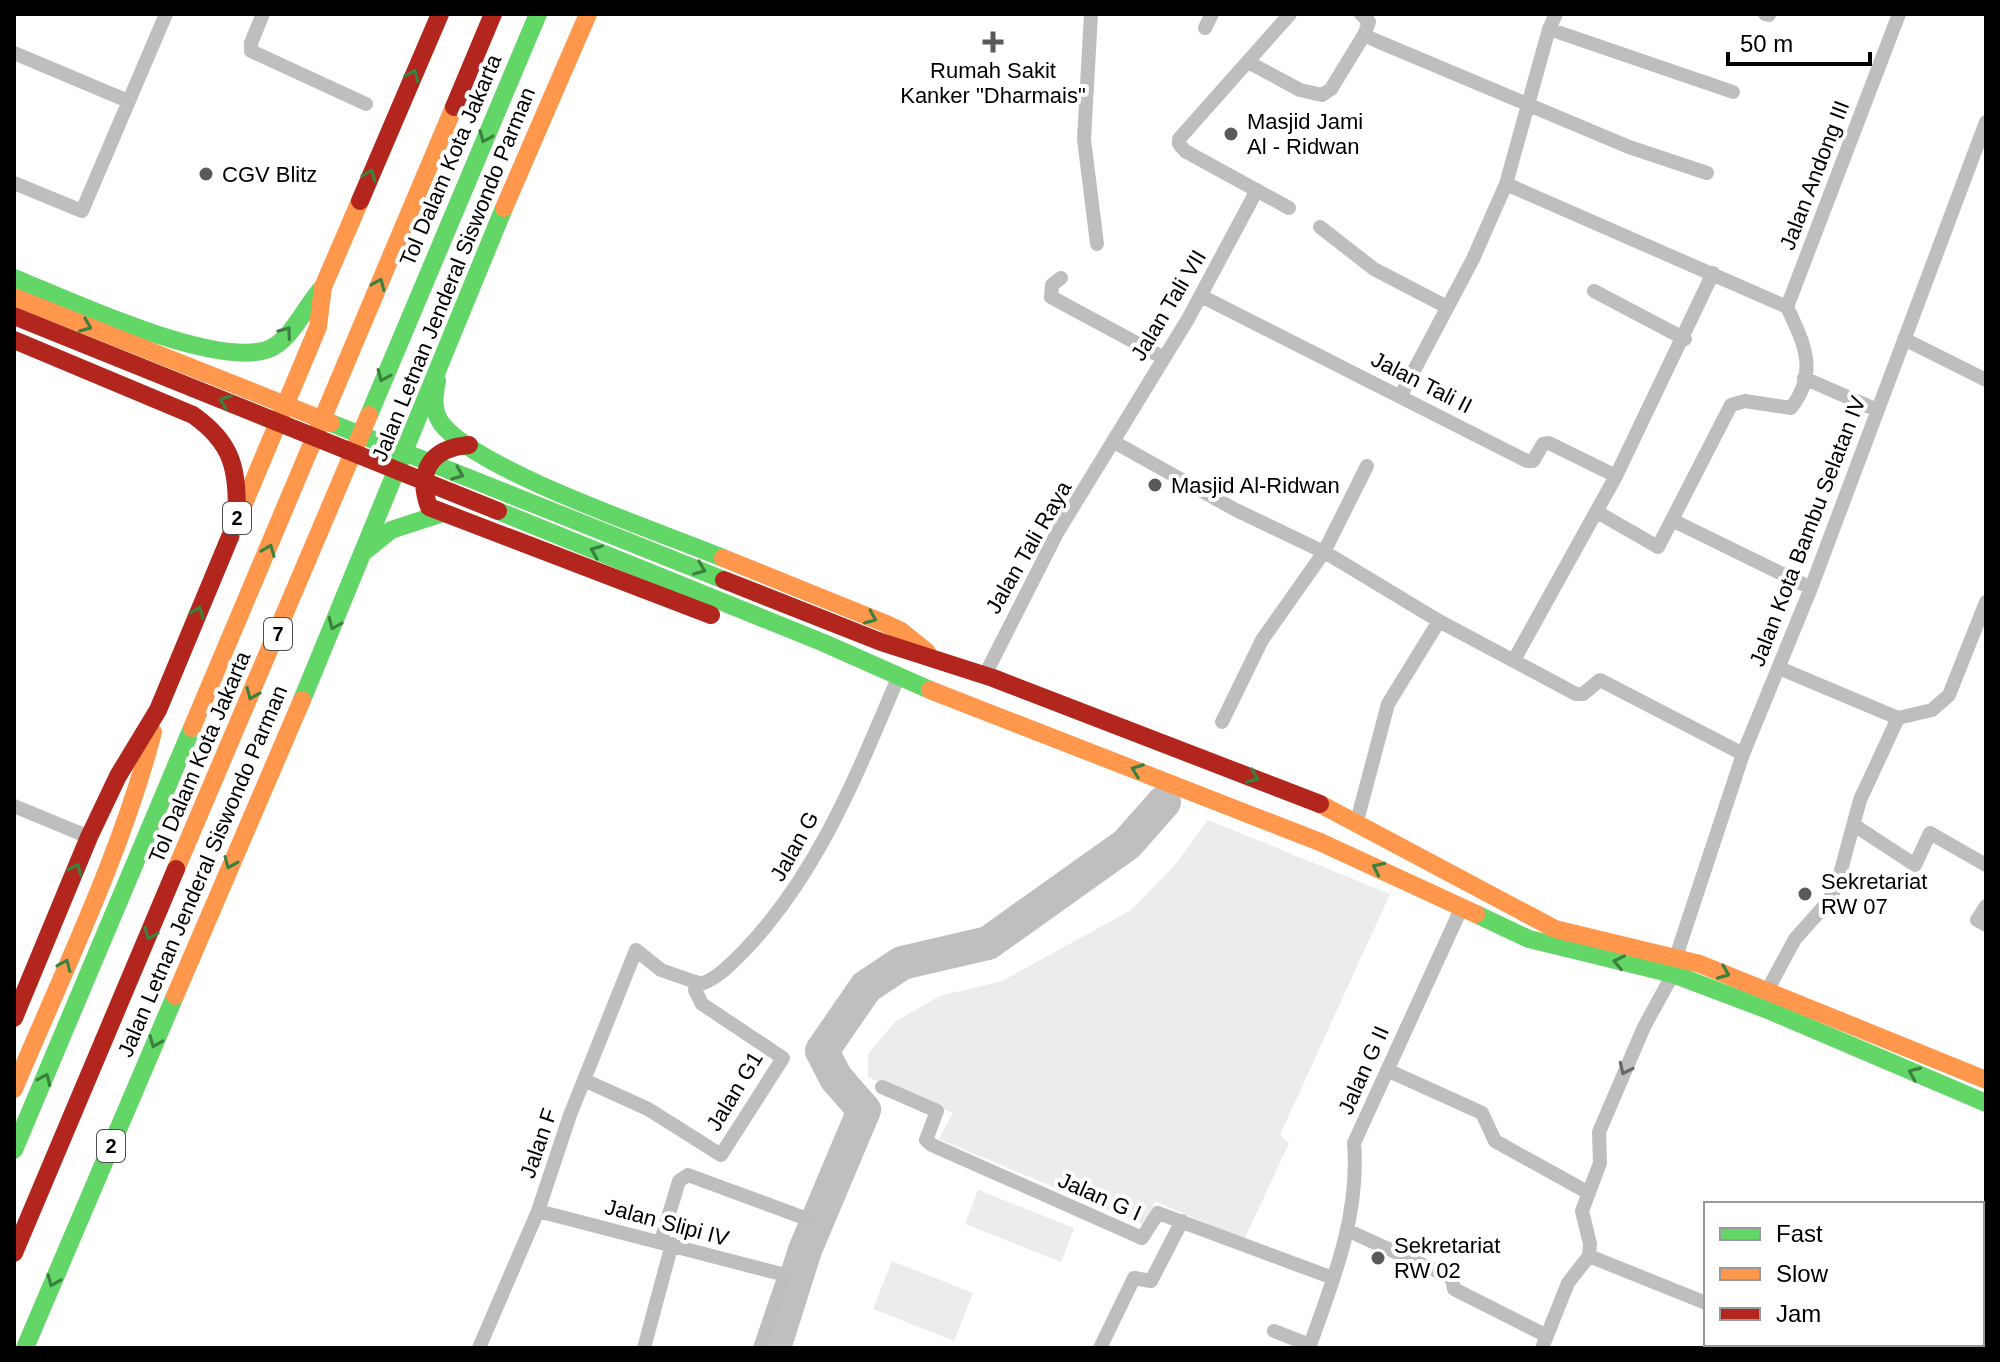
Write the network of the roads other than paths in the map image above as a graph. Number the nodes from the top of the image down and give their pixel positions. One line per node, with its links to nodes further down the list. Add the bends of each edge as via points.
1 (166, 14): 18 (street)
2 (263, 14): 19 (street, via 251,51)
3 (421, 14): 22 (main road, via 380,111)
4 (440, 14): 22 (main road, 2, one-way to 4)
5 (493, 14): 92 (main road, Tol Dalam Kota Jakarta / 7, one-way to 5)
6 (538, 14): 99 (main road, Tol Dalam Kota Jakarta / 7, one-way to 99)
7 (588, 14): 45 (main road, Jalan Letnan Jenderal Siswondo Parman / 2)
8 (1091, 14): 29 (street, via 1084,139)
9 (1290, 14): 16 (street)
10 (1361, 14): 14 (street, via 1369,22)
11 (1556, 14): 13 (street)
12 (1899, 14): 38 (street, Jalan Andong III)
13 (1549, 29): 17 (street); 20 (street)
14 (1364, 35): 16 (street, via 1322,95 1300,90); 20 (street)
15 (14, 53): 18 (street)
16 (1248, 62): 26 (street, via 1179,144)
17 (1733, 92)
18 (128, 101): 24 (street, via 82,211)
19 (366, 104)
20 (1530, 106): 23 (street); 25 (street)
21 (1986, 122): 41 (street, Jalan Kota Bambu Selatan IV)
22 (386, 136): 33 (main road, 2, one-way to 22)
23 (1707, 173)
24 (14, 183)
25 (1510, 185): 30 (street); 37 (street)
26 (1257, 190): 27 (street); 35 (street, Jalan Tali VII)
27 (1289, 208)
28 (1320, 227): 37 (street, via 1374,269)
29 (1097, 244)
30 (1713, 273): 38 (street); 40 (street)
31 (14, 278): 43 (main road)
32 (1061, 278): 44 (street, via 1052,285 1051,297)
33 (323, 287): 43 (main road, one-way to 33, via 237,355 266,350 283,339); 57 (main road, 2, via 318,327)
34 (1594, 291): 40 (street)
35 (1201, 296): 44 (street, Jalan Tali VII); 48 (street, Jalan Tali II)
36 (14, 297): 64 (main road, one-way to 64, via 831,622)
37 (1447, 307): 48 (street)
38 (1787, 307): 46 (street, via 1807,350)
39 (14, 316): 67 (main road, one-way to 39, via 824,643)
40 (1685, 339): 54 (street)
41 (1904, 339): 47 (street); 50 (street, Jalan Kota Bambu Selatan IV)
42 (14, 340): 49 (main road)
43 (190, 343): 49 (main road, via 199,358 196,388)
44 (1164, 358): 51 (street, Jalan Tali VII)
45 (439, 361): 52 (main road, via 436,415); 60 (main road, Jalan Letnan Jenderal Siswondo Parman / 2)
46 (1804, 378): 50 (street); 58 (street, via 1791,408 1745,401 1731,405)
47 (1986, 380)
48 (1401, 395): 54 (street, Jalan Tali II, via 1527,461 1549,443)
49 (171, 406): 57 (main road, via 212,427 228,445 237,473)
50 (1877, 410): 61 (street, Jalan Kota Bambu Selatan IV)
51 (1114, 442): 59 (street); 68 (street, Jalan Tali Raya, via 1057,533)
52 (469, 445): 56 (main road, via 438,450 421,477 429,507); 64 (main road, one-way to 64, via 520,475 901,631)
53 (1367, 466): 59 (street)
54 (1616, 476): 55 (street)
55 (1597, 512): 58 (street, via 1658,547); 65 (street)
56 (443, 513): 60 (main road, via 383,533); 67 (main road, via 828,661)
57 (237, 518): 70 (main road, 2, one-way to 57)
58 (1674, 521): 61 (street)
59 (1324, 552): 63 (street); 72 (street, via 1262,640)
60 (364, 553): 106 (main road, Jalan Letnan Jenderal Siswondo Parman / 2, one-way to 106)
61 (1811, 588): 66 (street, Jalan Kota Bambu Selatan IV)
62 (1986, 602): 71 (street, via 1949,695 1932,710)
63 (1439, 621): 65 (street); 75 (street, via 1388,704)
64 (932, 656): 68 (main road)
65 (1514, 660): 73 (street, via 1576,694 1600,680)
66 (1779, 668): 71 (street); 73 (street, Jalan Kota Bambu Selatan IV)
67 (880, 671): 69 (main road)
68 (985, 675): 75 (main road, one-way to 75)
69 (898, 678): 80 (main road, one-way to 69, via 1320,842); 83 (street, Jalan G, via 856,778 789,900 731,964 703,984)
70 (158, 710): 77 (main road, 2); 90 (main road, one-way to 70, via 138,790)
71 (1898, 718): 76 (street)
72 (1222, 722)
73 (1743, 754): 82 (street, Jalan Kota Bambu Selatan IV)
74 (14, 806): 77 (street)
75 (1357, 821): 82 (main road, via 1555,929)
76 (1854, 825): 78 (street, via 1915,865 1930,833); 84 (street, via 1828,902 1795,939)
77 (89, 837): 85 (main road, 2, one-way to 77)
78 (1986, 865)
79 (1986, 906): 81 (street, via 1977,920)
80 (1461, 909): 82 (main road, one-way to 80, via 1550,946); 86 (street, Jalan G II)
81 (1986, 925)
82 (1674, 966): 84 (main road, one-way to 84); 91 (main road, one-way to 82); 93 (street, Jalan Kota Bambu Selatan IV, one-way to 93, via 1611,1097 1599,1132 1600,1163)
83 (696, 982): 87 (street, Jalan F, via 661,970 636,950); 87 (street, Jalan G1, via 702,1004 783,1058 721,1155 648,1109)
84 (1767, 991): 88 (main road)
85 (14, 1018)
86 (1387, 1070): 93 (street, via 1482,1113 1495,1141); 97 (street, Jalan G II, via 1354,1143 1358,1167)
87 (584, 1080): 94 (street, Jalan F)
88 (1986, 1080)
89 (882, 1087): 96 (street, Jalan G I, via 937,1111 926,1140 932,1145 1142,1238 1158,1213)
90 (14, 1089)
91 (1986, 1103)
92 (14, 1150)
93 (1589, 1193): 100 (street, Jalan Kota Bambu Selatan IV, via 1582,1211)
94 (538, 1211): 98 (street, Jalan Slipi IV); 107 (street, Jalan F)
95 (810, 1220): 98 (street, via 688,1175 679,1181)
96 (1182, 1221): 101 (street, Jalan G I); 110 (street, via 1151,1281 1134,1278)
97 (1349, 1231): 101 (street, Jalan G II); 104 (street, via 1452,1278 1454,1289)
98 (667, 1243): 108 (street); 109 (street, Jalan Slipi IV, via 785,1275)
99 (14, 1253)
100 (1589, 1256): 102 (street); 104 (street, via 1568,1283)
101 (1333, 1278): 105 (street, Jalan G II)
102 (1704, 1302)
103 (1274, 1331): 105 (street)
104 (1545, 1342)
105 (1309, 1347)
106 (25, 1348)
107 (479, 1348)
108 (644, 1348)
109 (760, 1348)
110 (1100, 1348)

